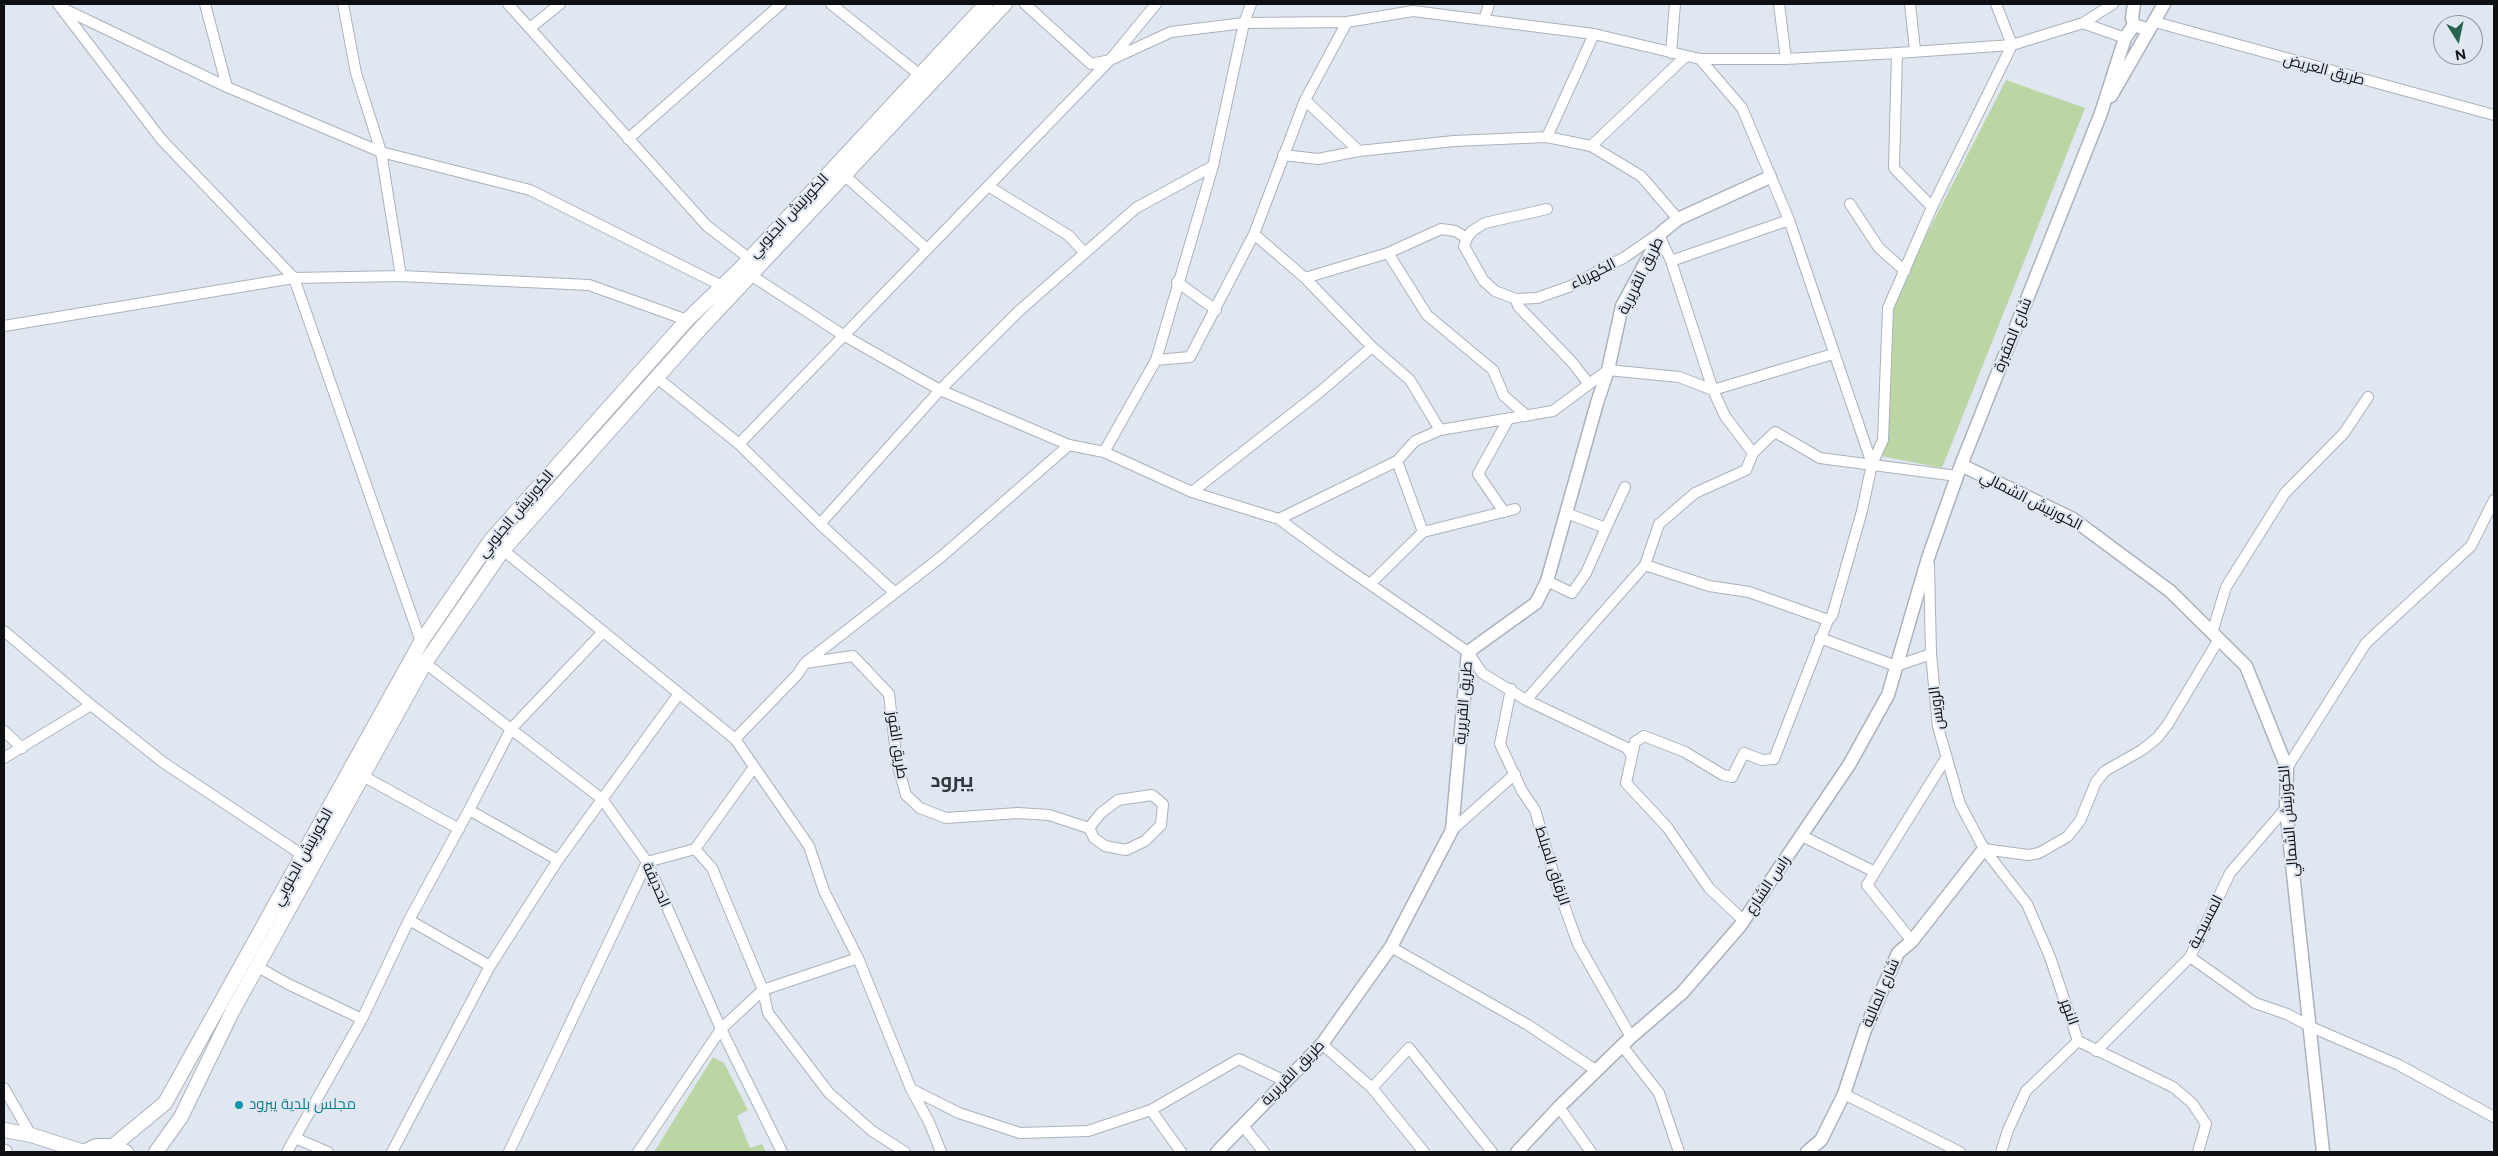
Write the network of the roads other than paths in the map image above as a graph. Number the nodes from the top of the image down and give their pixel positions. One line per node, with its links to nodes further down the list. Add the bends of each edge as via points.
1 (56, 4): 40 (street); 69 (street, via 161,139)
2 (205, 4): 40 (street)
3 (344, 4): 48 (street, via 356,73)
4 (508, 4): 28 (street)
5 (560, 4): 28 (street)
6 (781, 4): 45 (street)
7 (831, 4): 39 (street)
8 (986, 4): 39 (main road, الكورنيش الجنوبي)
9 (1004, 4): 51 (main road, الكورنيش الجنوبي)
10 (1025, 4): 38 (street, via 1091,64)
11 (1156, 4): 38 (street)
12 (1251, 4): 24 (street)
13 (1489, 4): 22 (street)
14 (1675, 4): 33 (street)
15 (1779, 4): 37 (street)
16 (1910, 4): 32 (street)
17 (1996, 4): 31 (street)
18 (2113, 4): 21 (street)
19 (2134, 4): 26 (street)
20 (2164, 4): 27 (street)
21 (2093, 8): 25 (street)
22 (1484, 20): 23 (street, via 1413,11); 29 (street)
23 (1347, 22): 24 (street); 41 (street)
24 (1244, 23): 38 (street, via 1171,32); 50 (street)
25 (2082, 24): 30 (street); 31 (street)
26 (2134, 24): 27 (street); 30 (street)
27 (2152, 26): 42 (street); 43 (street, طريق العريض)
28 (530, 28): 45 (street)
29 (1594, 34): 33 (street); 44 (street)
30 (2126, 38): 42 (street)
31 (2012, 46): 32 (street); 55 (street)
32 (1915, 50): 34 (street)
33 (1671, 53): 35 (street)
34 (1897, 53): 37 (street); 55 (street, via 1894,168)
35 (1685, 57): 36 (street); 46 (street)
36 (1700, 58): 37 (street); 52 (street, via 1742,108)
37 (1786, 59)
38 (1110, 60): 53 (street)
39 (920, 75): 66 (main road, الكورنيش الجنوبي)
40 (227, 87): 48 (street)
41 (1305, 100): 47 (street); 49 (street)
42 (2101, 113): 96 (street, شارع المقبرة)
43 (2494, 115)
44 (1547, 138): 46 (street); 47 (street, via 1454,141)
45 (628, 139): 66 (street)
46 (1591, 146): 57 (street, via 1641,176)
47 (1359, 151): 49 (street, via 1318,159)
48 (380, 152): 68 (street); 72 (street, via 530,190)
49 (1282, 155): 59 (street)
50 (1213, 166): 63 (street, via 1136,208); 71 (street)
51 (844, 175): 62 (street); 66 (main road, الكورنيش الجنوبي)
52 (1770, 177): 57 (street, طريق القريرية); 58 (street)
53 (988, 186): 62 (street); 63 (street, via 1068,235)
54 (1850, 204): 67 (street, via 1879,248)
55 (1932, 207): 67 (street)
56 (1547, 209): 61 (street, via 1485,223)
57 (1678, 220): 60 (street, طريق القريرية)
58 (1789, 220): 65 (street); 79 (street)
59 (1254, 234): 70 (street); 74 (street)
60 (1661, 234): 65 (street); 73 (street, الكهرباء, via 1571,286 1537,298); 81 (street, طريق القريرية, via 1622,306)
61 (1467, 238): 64 (street, via 1455,231 1441,229); 73 (street, via 1464,246 1483,280 1494,290)
62 (927, 249): 77 (street)
63 (1086, 253): 84 (street, via 1019,311)
64 (1388, 253): 70 (street); 87 (street, via 1427,314 1493,370 1504,396)
65 (1671, 261): 85 (street)
66 (747, 267): 72 (main road, الكورنيش الجنوبي); 77 (street); 82 (main road, الكورنيش الجنوبي)
67 (1905, 271): 95 (street, via 1888,308 1883,440)
68 (401, 276): 69 (street); 75 (street, via 589,285)
69 (294, 278): 76 (street); 118 (street)
70 (1305, 278): 78 (street)
71 (1177, 282): 74 (street); 80 (street)
72 (722, 286): 75 (main road, الكورنيش الجنوبي)
73 (1516, 299): 83 (street, via 1518,306)
74 (1216, 310): 80 (street, via 1190,357)
75 (687, 320): 118 (main road, الكورنيش الجنوبي, via 491,540)
76 (4, 326)
77 (843, 335): 84 (street); 90 (street)
78 (1372, 347): 89 (street, via 1410,380); 98 (street)
79 (1833, 354): 85 (street); 95 (street)
80 (1156, 360): 92 (street)
81 (1608, 370): 83 (street); 85 (street, via 1679,377); 102 (street, طريق القريرية)
82 (656, 377): 90 (street); 107 (main road, الكورنيش الجنوبي)
83 (1589, 384): 87 (street, via 1553,411)
84 (940, 390): 91 (street); 104 (street)
85 (1713, 390): 93 (street, via 1725,416)
86 (2368, 397): 116 (street, via 2344,433 2285,493 2226,587)
87 (1527, 416): 88 (street)
88 (1510, 418): 89 (street); 101 (street, via 1478,474)
89 (1440, 430): 94 (street, via 1415,441)
90 (739, 444): 104 (street)
91 (1069, 444): 92 (street); 112 (street, via 941,558)
92 (1104, 452): 98 (street)
93 (1753, 453): 95 (street, via 1775,432 1820,458); 109 (street, via 1746,470 1695,493 1659,524)
94 (1397, 461): 103 (street); 106 (street)
95 (1872, 464): 96 (street); 113 (street, via 1862,511 1832,616)
96 (1959, 470): 108 (street, شارع المقبرة); 116 (street, الكورنيش الشمالي, via 2073,520 2170,591)
97 (1625, 487): 105 (street)
98 (1192, 492): 103 (street)
99 (2494, 500): 136 (street, via 2471,546 2366,643)
100 (1515, 509): 101 (street)
101 (1504, 512): 106 (street)
102 (1566, 513): 105 (street); 110 (street, طريق القريرية)
103 (1280, 519): 111 (street)
104 (820, 524): 112 (street)
105 (1606, 528): 110 (street, via 1586,573 1572,593)
106 (1423, 532): 111 (street)
107 (503, 550): 115 (street); 121 (main road, الكورنيش الجنوبي)
108 (1928, 558): 120 (street, الرويس); 123 (street, راس الشارع)
109 (1645, 566): 113 (street, via 1709,586 1749,592); 126 (street)
110 (1547, 581): 119 (street, طريق القريرية, via 1536,603)
111 (1370, 584): 119 (street)
112 (894, 592): 122 (street)
113 (1828, 620): 117 (street)
114 (4, 631): 127 (street)
115 (603, 632): 125 (street); 128 (street)
116 (2215, 636): 136 (street, الكورنيش الشمالي, via 2246,666); 147 (street, via 2168,724 2142,750 2105,771 2096,782 2080,821 2067,837 2028,855)
117 (1820, 638): 123 (street); 132 (street, via 1774,759 1762,760 1744,753 1732,777 1685,752 1644,736 1635,742)
118 (421, 642): 148 (main road, الكورنيش الجنوبي)
119 (1468, 652): 124 (street, via 1482,673); 144 (street, طريق القريرية)
120 (1930, 654): 123 (street); 134 (street, الرويس, via 1938,727)
121 (425, 663): 128 (street, الحديقة); 138 (main road, الكورنيش الجنوبي)
122 (805, 663): 130 (street); 142 (street, طريق القوز, via 853,656 889,694 897,763 906,795 920,808 946,818 1018,813 1049,815)
123 (1896, 666): 145 (street, راس الشارع, via 1888,695 1849,765)
124 (1511, 689): 126 (street); 137 (street, الزقاق المبلط, via 1500,744)
125 (678, 695): 130 (street); 139 (street)
126 (1526, 700): 132 (street, via 1627,748)
127 (90, 705): 131 (street); 148 (street, via 164,763)
128 (510, 729): 139 (street, الحديقة); 141 (street)
129 (4, 731): 131 (street)
130 (735, 739): 135 (street)
131 (22, 748): 133 (street)
132 (1632, 756): 153 (street, via 1626,783 1667,827 1709,888)
133 (4, 758)
134 (1946, 758): 147 (street, الرويس, via 1960,804); 151 (street)
135 (754, 766): 146 (street); 157 (street, via 808,846 824,891)
136 (2287, 768): 140 (street, الكورنيش الشمالي)
137 (1515, 774): 144 (street); 164 (street, الزقاق المبلط, via 1534,810 1578,944)
138 (363, 776): 143 (street); 159 (main road, الكورنيش الجنوبي)
139 (602, 799): 149 (street); 150 (street, الحديقة)
140 (2286, 808): 156 (street, المسيحية, via 2230,873); 162 (street, الكورنيش الشمالي)
141 (469, 810): 143 (street); 149 (street)
142 (1089, 828): 142 (street, via 1094,838 1105,846 1126,850 1145,841 1161,826 1164,804 1152,795 1118,800)
143 (459, 829): 152 (street)
144 (1452, 830): 155 (street, طريق القريرية)
145 (1802, 836): 151 (street); 153 (street, راس الشارع)
146 (695, 849): 150 (street); 160 (street, via 712,868)
147 (1984, 849): 154 (street, شارع المالية); 165 (street, النهر, via 2027,904 2050,957)
148 (304, 856): 182 (main road, الكورنيش الجنوبي, via 166,1103)
149 (558, 860): 158 (street)
150 (647, 862): 163 (street, الحديقة); 189 (street)
151 (1875, 872): 154 (street, via 1867,885)
152 (409, 920): 158 (street); 161 (street)
153 (1744, 921): 164 (street, راس الشارع, via 1682,994)
154 (1912, 941): 174 (street, شارع المالية, via 1898,952 1865,1030)
155 (1391, 947): 166 (street, طريق القريرية); 169 (street, via 1528,1025)
156 (2190, 957): 162 (street, via 2255,1003); 168 (street, المسيحية)
157 (858, 958): 160 (street); 173 (street)
158 (490, 966): 188 (street)
159 (258, 967): 161 (street); 185 (main road, الكورنيش الجنوبي, via 232,1012 181,1117)
160 (763, 990): 163 (street); 192 (street, via 768,1013 829,1093 872,1131)
161 (362, 1018): 181 (street)
162 (2311, 1027): 177 (street, via 2399,1065); 206 (street, الكورنيش الشمالي)
163 (721, 1029): 190 (street); 191 (street, الحديقة)
164 (1631, 1037): 167 (street, راس الشارع)
165 (2078, 1041): 168 (street, النهر); 204 (street, via 2026,1091)
166 (1322, 1044): 170 (street, طريق القريرية); 172 (street)
167 (1623, 1047): 169 (street, راس الشارع); 201 (street, via 1659,1093)
168 (2096, 1051): 205 (street, النهر, via 2173,1087 2192,1103 2206,1124)
169 (1597, 1071): 175 (street, راس الشارع)
170 (1285, 1081): 176 (street, via 1239,1059); 178 (street, طريق القريرية)
171 (4, 1088): 180 (street)
172 (1372, 1088): 197 (street); 198 (street, via 1409,1048)
173 (911, 1089): 176 (street, via 959,1113 1020,1133 1088,1131); 193 (street)
174 (1844, 1094): 202 (street, شارع المالية, via 1821,1140); 203 (street)
175 (1559, 1107): 199 (street, راس الشارع); 200 (street)
176 (1152, 1110): 194 (street)
177 (2494, 1117)
178 (1242, 1125): 195 (street, طريق القريرية); 196 (street)
179 (4, 1130): 180 (main road)
180 (32, 1135): 183 (main road)
181 (295, 1138): 186 (street); 187 (street)
182 (113, 1146): 183 (main road, via 96,1146); 184 (main road)
183 (84, 1152)
184 (126, 1152)
185 (156, 1152)
186 (287, 1152)
187 (328, 1152)
188 (392, 1152)
189 (509, 1152)
190 (638, 1152)
191 (782, 1152)
192 (905, 1152)
193 (941, 1152)
194 (1181, 1152)
195 (1216, 1152)
196 (1264, 1152)
197 (1424, 1152)
198 (1492, 1152)
199 (1518, 1152)
200 (1591, 1152)
201 (1678, 1152)
202 (1807, 1152)
203 (1958, 1152)
204 (2001, 1152)
205 (2198, 1152)
206 (2323, 1152)

